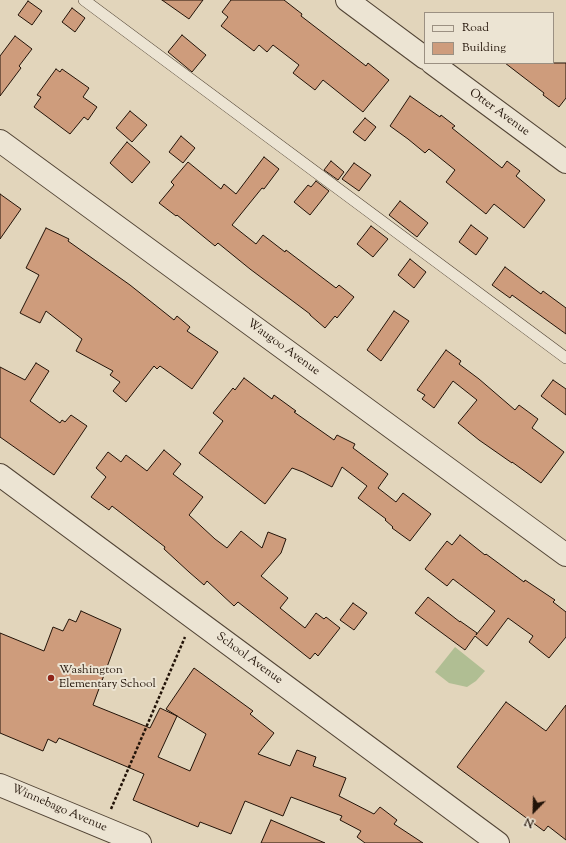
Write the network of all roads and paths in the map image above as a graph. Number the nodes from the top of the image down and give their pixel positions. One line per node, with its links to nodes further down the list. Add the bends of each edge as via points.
1 (84, 0): 7 (lane)
2 (347, 0): 3 (street)
3 (424, 57)
4 (433, 64): 6 (street, Otter Avenue)
5 (0, 140): 9 (street, Waugoo Avenue)
6 (566, 162)
7 (566, 358)
8 (0, 475): 10 (street, School Avenue)
9 (566, 555)
10 (193, 618): 12 (path); 14 (street, School Avenue)
11 (0, 784): 12 (street, Winnebago Avenue)
12 (102, 827): 13 (street, Winnebago Avenue)
13 (140, 843)
14 (498, 843)

